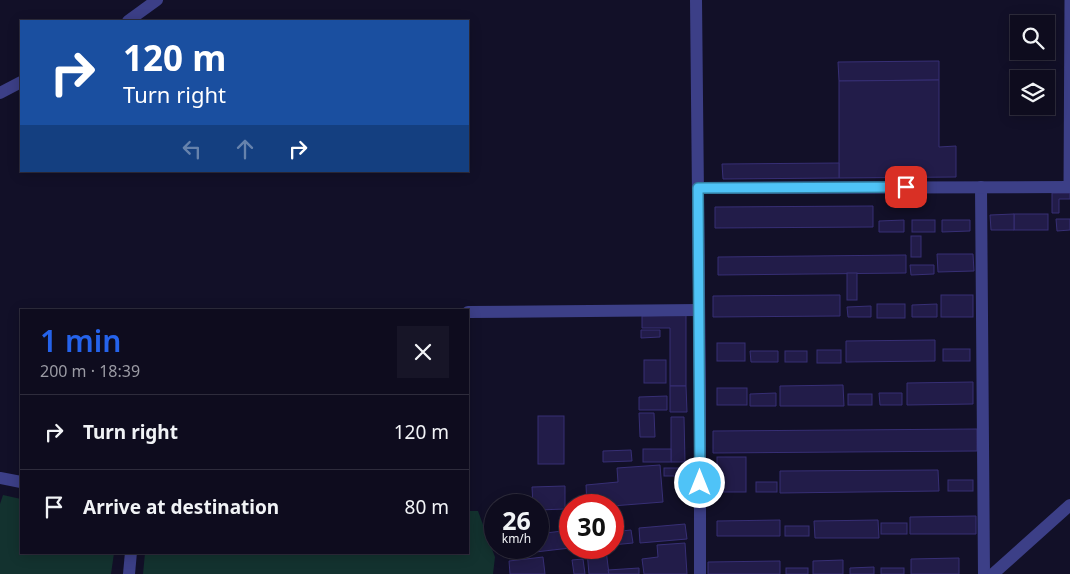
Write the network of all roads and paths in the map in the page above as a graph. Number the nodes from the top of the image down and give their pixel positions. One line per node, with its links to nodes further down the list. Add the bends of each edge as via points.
1 (157, 0): 4 (street)
2 (696, 0): 9 (street)
3 (1069, 0): 8 (lane)
4 (129, 20)
5 (20, 82): 6 (street)
6 (0, 92)
7 (981, 187): 8 (street); 9 (street); 18 (street)
8 (1069, 187)
9 (698, 188): 10 (street)
10 (699, 310): 11 (street); 17 (street)
11 (469, 312)
12 (0, 478): 13 (street)
13 (20, 482)
14 (1070, 505): 19 (street)
15 (131, 554): 16 (street)
16 (129, 574)
17 (700, 574)
18 (984, 574)
19 (993, 574)

